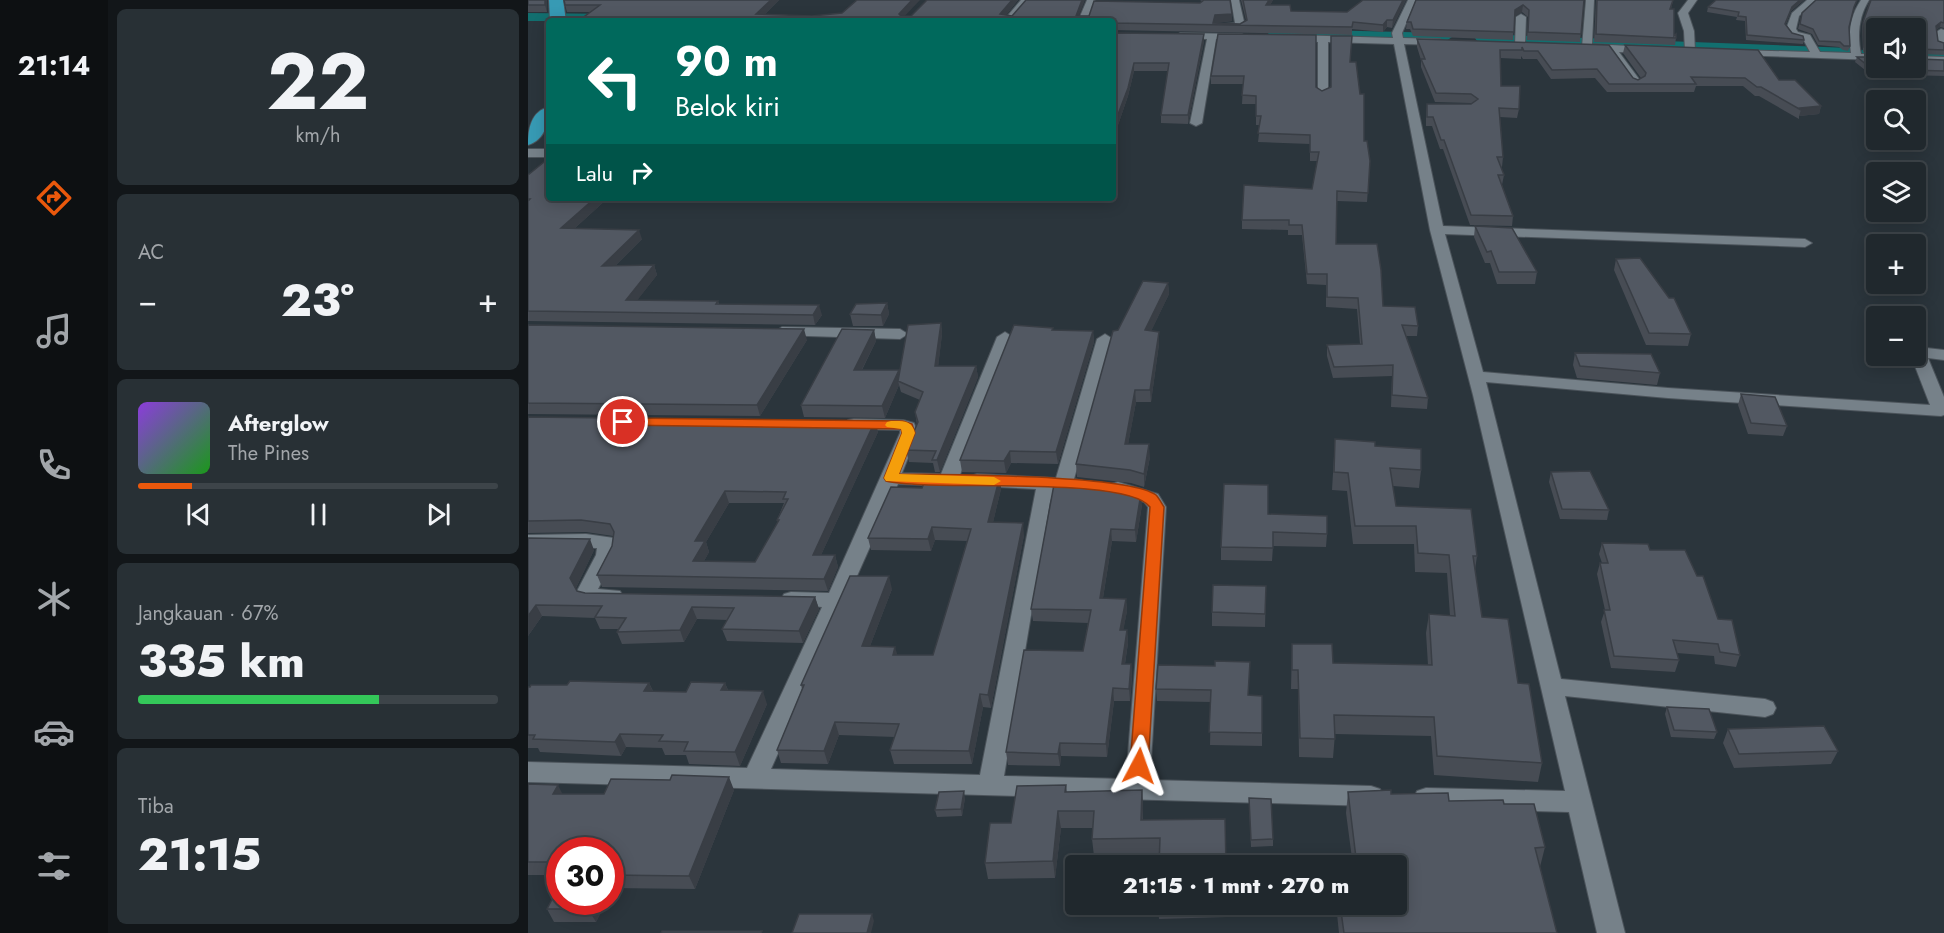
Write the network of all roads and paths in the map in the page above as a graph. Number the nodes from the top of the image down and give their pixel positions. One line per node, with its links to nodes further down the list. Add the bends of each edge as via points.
1 (1026, 0): 10 (street)
2 (1235, 0): 13 (street, via 1239,27 1175,31)
3 (1412, 0): 16 (street)
4 (1590, 0): 21 (street, via 1584,44)
5 (1693, 0): 23 (street, via 1683,13 1693,49)
6 (1812, 0): 24 (street, via 1795,15 1791,29 1807,37)
7 (1865, 0): 26 (street, via 1856,25)
8 (1094, 2): 11 (street)
9 (1521, 17): 19 (street)
10 (1011, 18)
11 (1085, 18)
12 (1941, 32): 20 (street)
13 (1212, 37): 14 (street); 33 (street)
14 (1257, 37)
15 (1279, 38): 17 (street)
16 (1397, 38): 17 (street); 18 (street); 37 (street, via 1416,107)
17 (1323, 39): 31 (street)
18 (1449, 43)
19 (1520, 44)
20 (1944, 45)
21 (1611, 48): 22 (street); 30 (street)
22 (1655, 50)
23 (1678, 51)
24 (1814, 51): 25 (street); 26 (street)
25 (1723, 52)
26 (1857, 56): 27 (street)
27 (1866, 56)
28 (1926, 59): 29 (street)
29 (1944, 60)
30 (1637, 83)
31 (1323, 95)
32 (546, 116): 34 (highway)
33 (1196, 123)
34 (528, 139)
35 (528, 153): 36 (street)
36 (546, 153)
37 (1437, 230): 38 (street); 44 (street)
38 (1805, 243)
39 (768, 332): 40 (street)
40 (900, 334)
41 (1005, 337): 47 (street)
42 (1105, 339): 48 (street)
43 (1944, 355): 44 (street, via 1918,352 1941,411)
44 (1476, 376): 53 (street)
45 (836, 424): 46 (street, via 908,427)
46 (891, 478): 47 (street); 52 (street)
47 (948, 480): 48 (street)
48 (1055, 483): 57 (street, via 1041,502); 58 (street, via 1124,489 1151,498 1157,507)
49 (528, 541): 50 (street, via 607,543 606,555 587,591 591,596)
50 (638, 597)
51 (766, 599): 52 (street)
52 (836, 600): 56 (street)
53 (1551, 687): 54 (street); 59 (street)
54 (1765, 708)
55 (528, 772): 56 (street)
56 (754, 780): 57 (street)
57 (990, 786): 58 (street)
58 (1137, 790): 59 (street)
59 (1580, 802): 60 (street)
60 (1611, 933)

